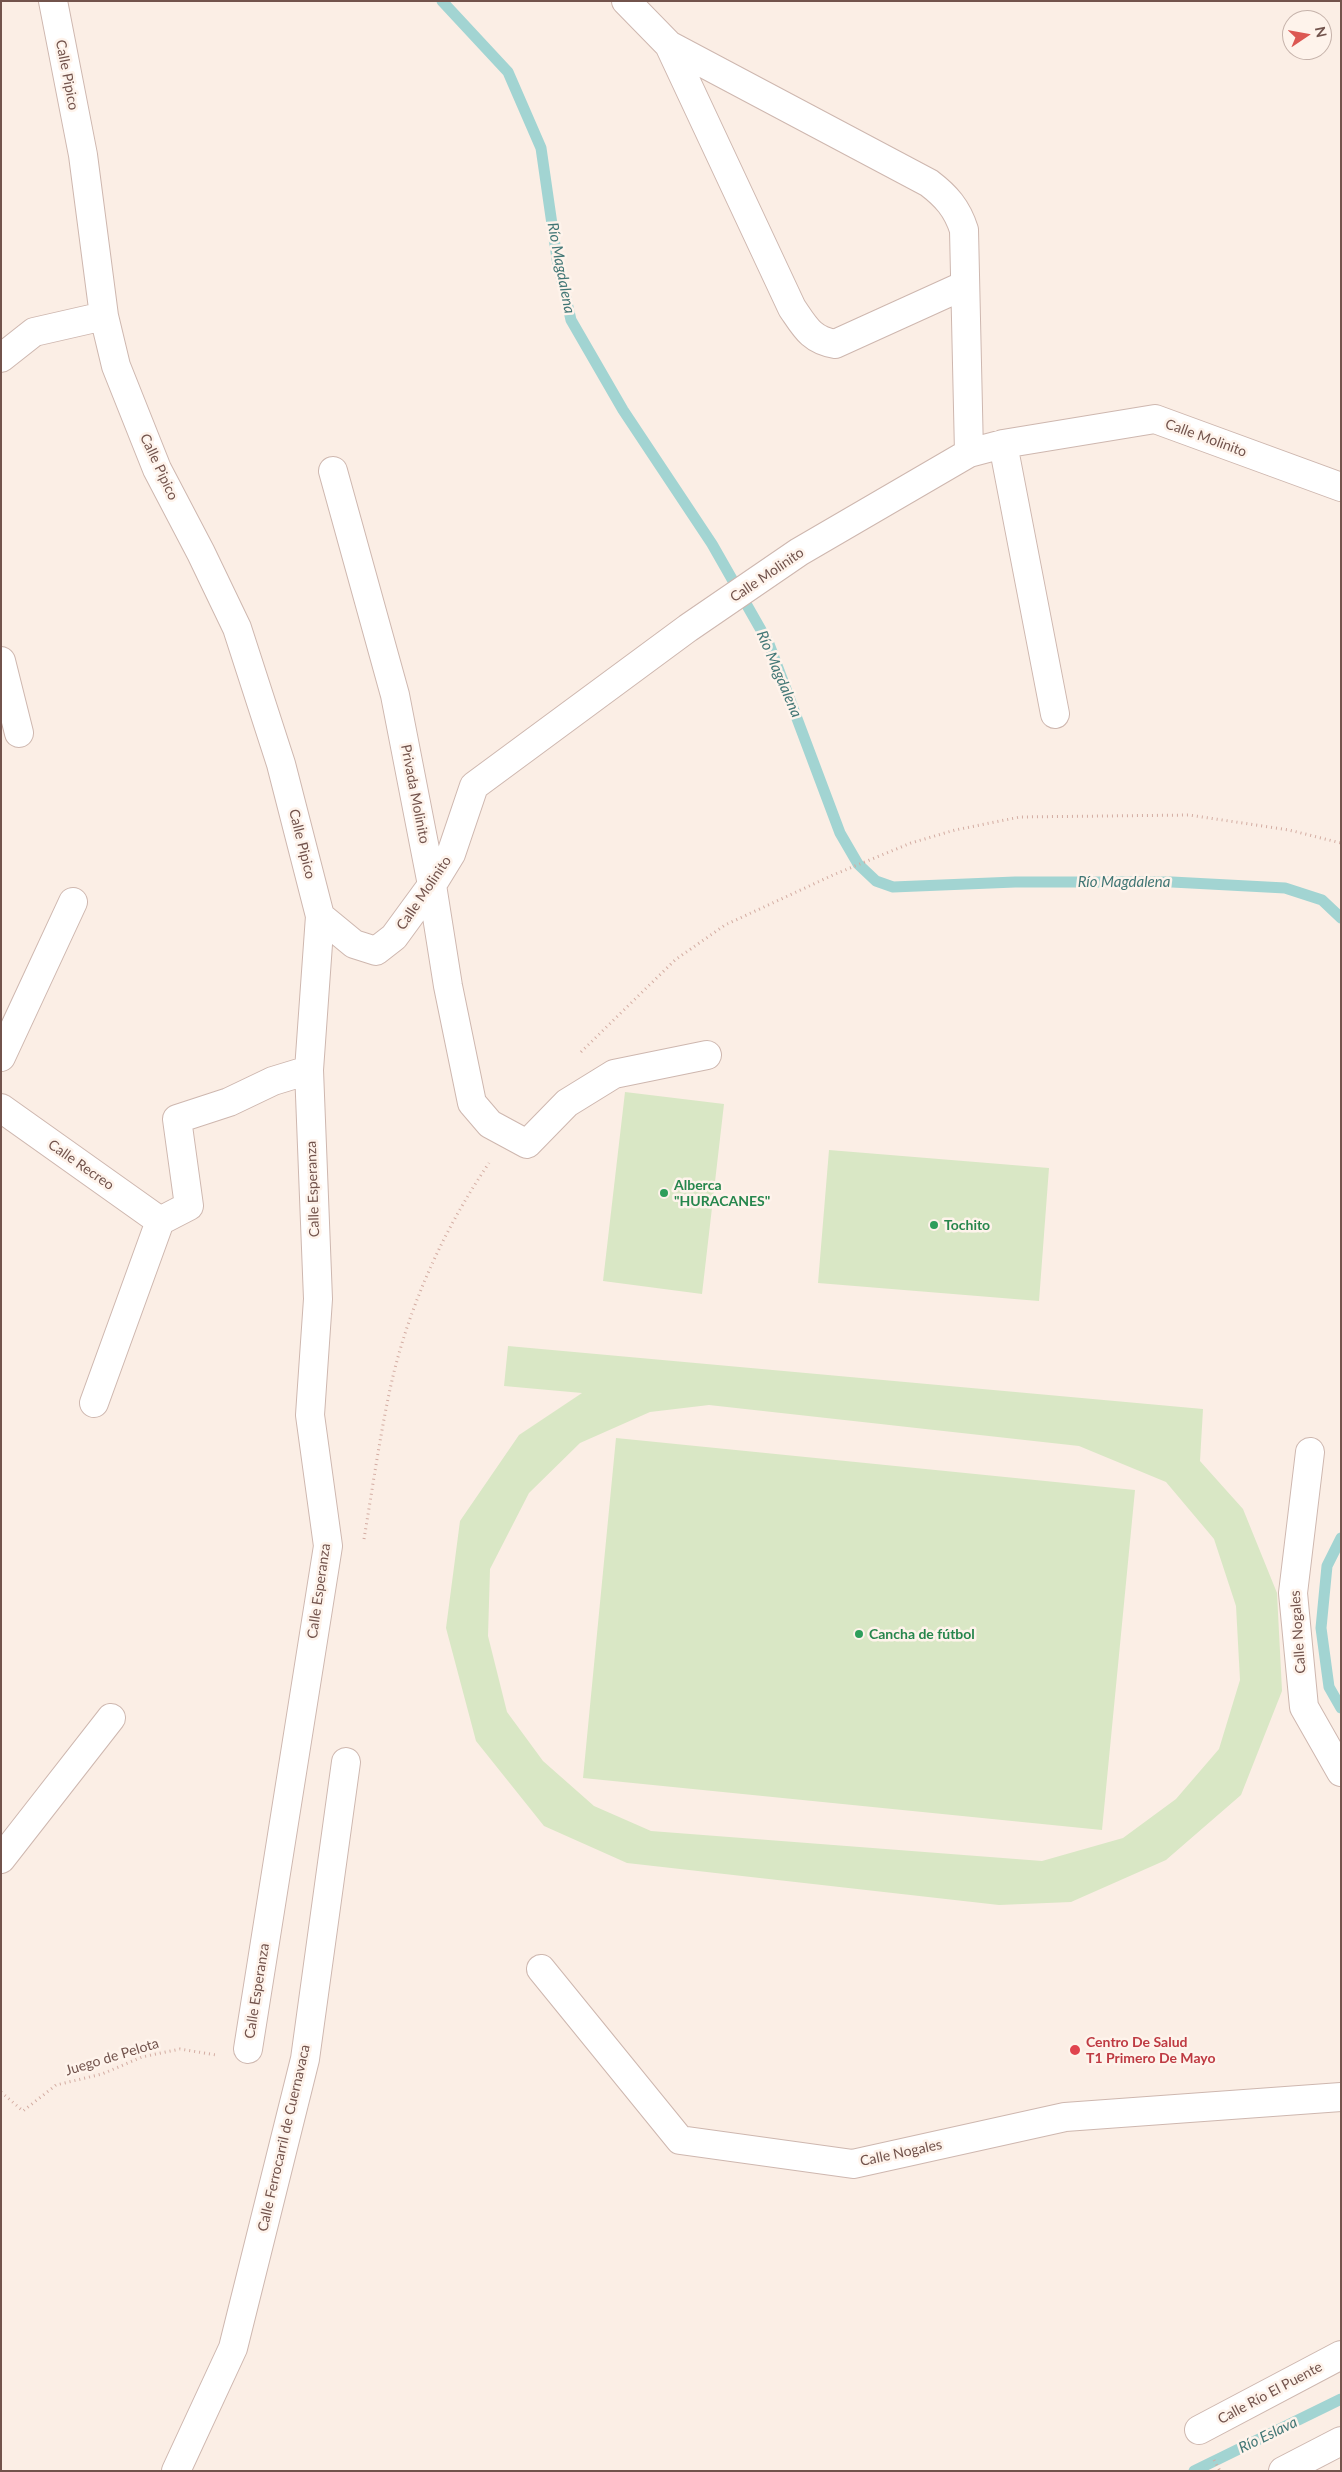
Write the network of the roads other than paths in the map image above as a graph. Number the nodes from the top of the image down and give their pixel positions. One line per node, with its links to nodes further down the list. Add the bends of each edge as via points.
1 (53, 1): 5 (street, Calle Pipico, via 83,155)
2 (626, 1): 3 (street)
3 (669, 45): 4 (street, via 929,183 959,213 964,230); 4 (street, via 792,308 808,331 822,342 835,344)
4 (965, 285): 8 (street)
5 (104, 316): 6 (street, via 34,332); 16 (street, Calle Pipico, via 116,366 157,469 237,628 281,764)
6 (1, 358)
7 (1003, 444): 8 (street, Calle Molinito); 10 (street, Calle Molinito, via 1154,419); 12 (street)
8 (969, 453): 14 (street, Calle Molinito, via 800,552 688,628 474,786 451,854)
9 (333, 471): 14 (street, Privada Molinito, via 395,694)
10 (1341, 487)
11 (1, 661): 13 (street)
12 (1055, 714)
13 (20, 733)
14 (432, 885): 16 (street, Calle Molinito, via 394,936 376,951 354,944); 17 (street, Privada Molinito, via 448,986 472,1102 490,1124 527,1144 567,1103 614,1074)
15 (74, 902): 18 (street)
16 (320, 916): 19 (street, Calle Esperanza)
17 (707, 1055)
18 (1, 1057)
19 (309, 1070): 21 (street, via 177,1119 189,1206); 29 (street, Calle Esperanza, via 318,1299 310,1415 328,1546)
20 (1, 1108): 21 (street, Calle Recreo)
21 (160, 1221): 22 (street)
22 (94, 1403)
23 (1310, 1452): 26 (street, Calle Nogales, via 1293,1593 1299,1660 1304,1707)
24 (110, 1718): 27 (street)
25 (346, 1762): 34 (street, Calle Ferrocarril de Cuernavaca, via 305,2060 233,2348)
26 (1341, 1772)
27 (1, 1858)
28 (541, 1969): 30 (street, Calle Nogales, via 680,2140 853,2164 1065,2117)
29 (248, 2050)
30 (1341, 2097)
31 (1341, 2355): 32 (street, Calle Río El Puente)
32 (1199, 2430)
33 (1341, 2441): 35 (street)
34 (176, 2471)
35 (1283, 2471)

